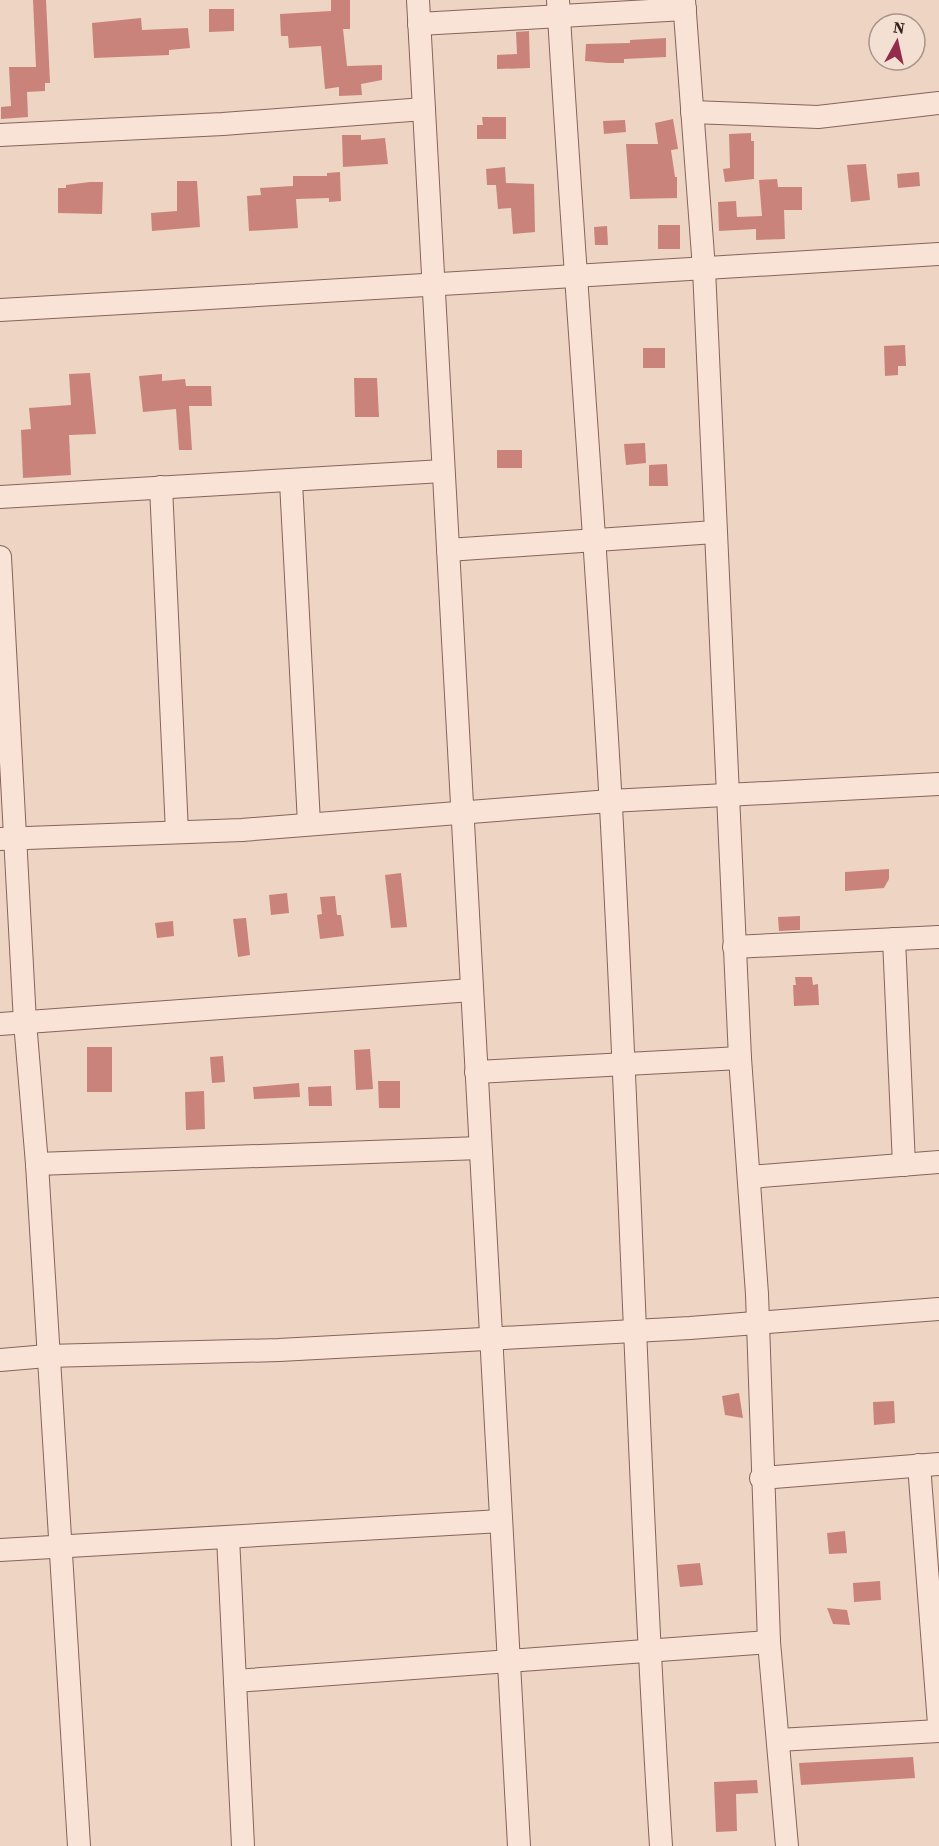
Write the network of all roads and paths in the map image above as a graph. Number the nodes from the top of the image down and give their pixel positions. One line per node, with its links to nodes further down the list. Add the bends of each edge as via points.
1 (418, 0): 4 (street)
2 (685, 4): 3 (street); 7 (street)
3 (559, 9): 4 (street); 11 (street)
4 (419, 24): 6 (street)
5 (939, 103): 7 (street, via 818,117)
6 (424, 109): 8 (street); 12 (street)
7 (692, 112): 10 (street)
8 (0, 135)
9 (939, 254): 10 (street)
10 (704, 270): 11 (street); 18 (street)
11 (575, 278): 12 (street); 19 (street)
12 (434, 285): 13 (street); 14 (street)
13 (0, 310)
14 (443, 471): 15 (street); 20 (street)
15 (291, 482): 16 (street); 26 (street)
16 (161, 487): 17 (street); 27 (street)
17 (0, 497)
18 (715, 532): 19 (street); 23 (street)
19 (593, 539): 20 (street); 24 (street)
20 (448, 550): 25 (street)
21 (0, 557): 28 (street)
22 (939, 784): 23 (street)
23 (727, 793): 24 (street); 31 (street)
24 (610, 801): 25 (street); 36 (street)
25 (462, 813): 26 (street); 32 (street)
26 (309, 823): 27 (street)
27 (177, 832): 28 (street)
28 (7, 838): 33 (street)
29 (939, 937): 30 (street)
30 (894, 939): 31 (street); 41 (street)
31 (734, 947): 35 (street)
32 (472, 990): 33 (street); 37 (street)
33 (25, 1022): 34 (street); 40 (street)
34 (0, 1024)
35 (740, 1058): 36 (street); 42 (street)
36 (624, 1065): 37 (street); 45 (street)
37 (476, 1072): 38 (street)
38 (480, 1148): 40 (street); 46 (street)
39 (939, 1162): 41 (street)
40 (37, 1164): 47 (street)
41 (904, 1165): 42 (street)
42 (750, 1177): 44 (street)
43 (939, 1309): 44 (street)
44 (757, 1322): 45 (street); 50 (street)
45 (637, 1329): 46 (street); 56 (street)
46 (491, 1337): 47 (street, via 279,1350); 51 (street)
47 (47, 1356): 48 (street); 53 (street)
48 (0, 1360)
49 (929, 1465): 50 (street); 59 (street)
50 (761, 1478): 55 (street)
51 (501, 1521): 52 (street); 57 (street)
52 (228, 1537): 53 (street); 58 (street)
53 (62, 1546): 54 (street); 62 (street)
54 (0, 1550)
55 (769, 1642): 56 (street); 61 (street)
56 (648, 1651): 57 (street); 65 (street)
57 (508, 1661): 58 (street); 64 (street)
58 (235, 1680): 63 (street)
59 (939, 1724)
60 (939, 1731): 61 (street)
61 (778, 1740): 66 (street)
62 (79, 1846)
63 (243, 1846)
64 (519, 1846)
65 (661, 1846)
66 (787, 1846)

